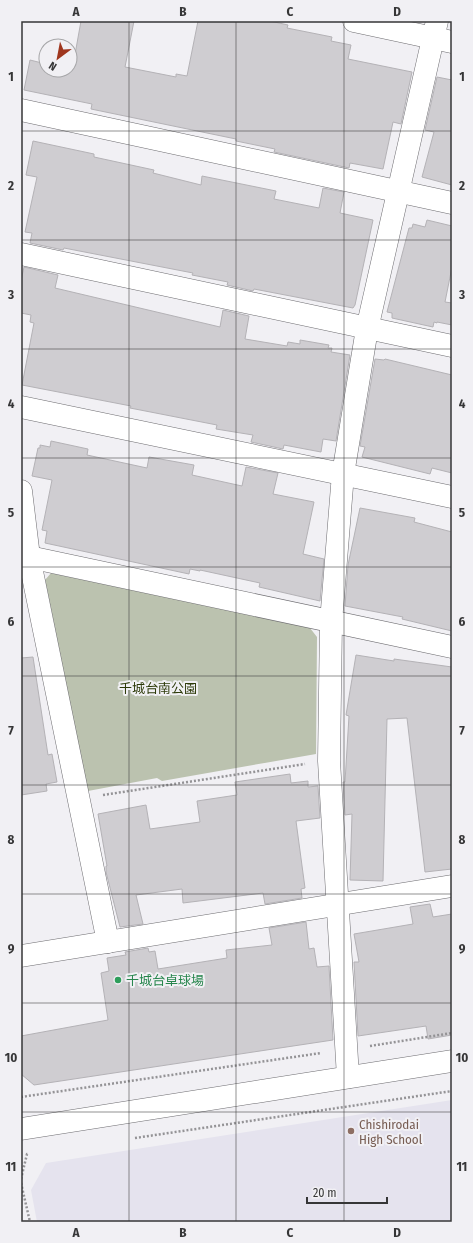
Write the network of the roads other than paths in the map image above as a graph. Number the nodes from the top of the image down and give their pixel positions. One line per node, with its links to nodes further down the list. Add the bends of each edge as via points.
1 (354, 21): 2 (street)
2 (441, 34): 4 (street)
3 (21, 110): 4 (street)
4 (398, 191): 5 (street); 7 (street)
5 (452, 203)
6 (21, 254): 7 (street)
7 (367, 329): 8 (street); 10 (street)
8 (452, 346)
9 (21, 407): 10 (street)
10 (343, 474): 12 (street); 14 (street)
11 (21, 491): 13 (street)
12 (452, 497)
13 (29, 557): 14 (street); 18 (street)
14 (331, 622): 15 (street); 17 (street, via 330,761)
15 (452, 647)
16 (452, 886): 17 (street)
17 (338, 904): 18 (street); 21 (street)
18 (108, 942): 19 (street)
19 (21, 956)
20 (452, 1061): 21 (street)
21 (348, 1077): 22 (street)
22 (21, 1129)

